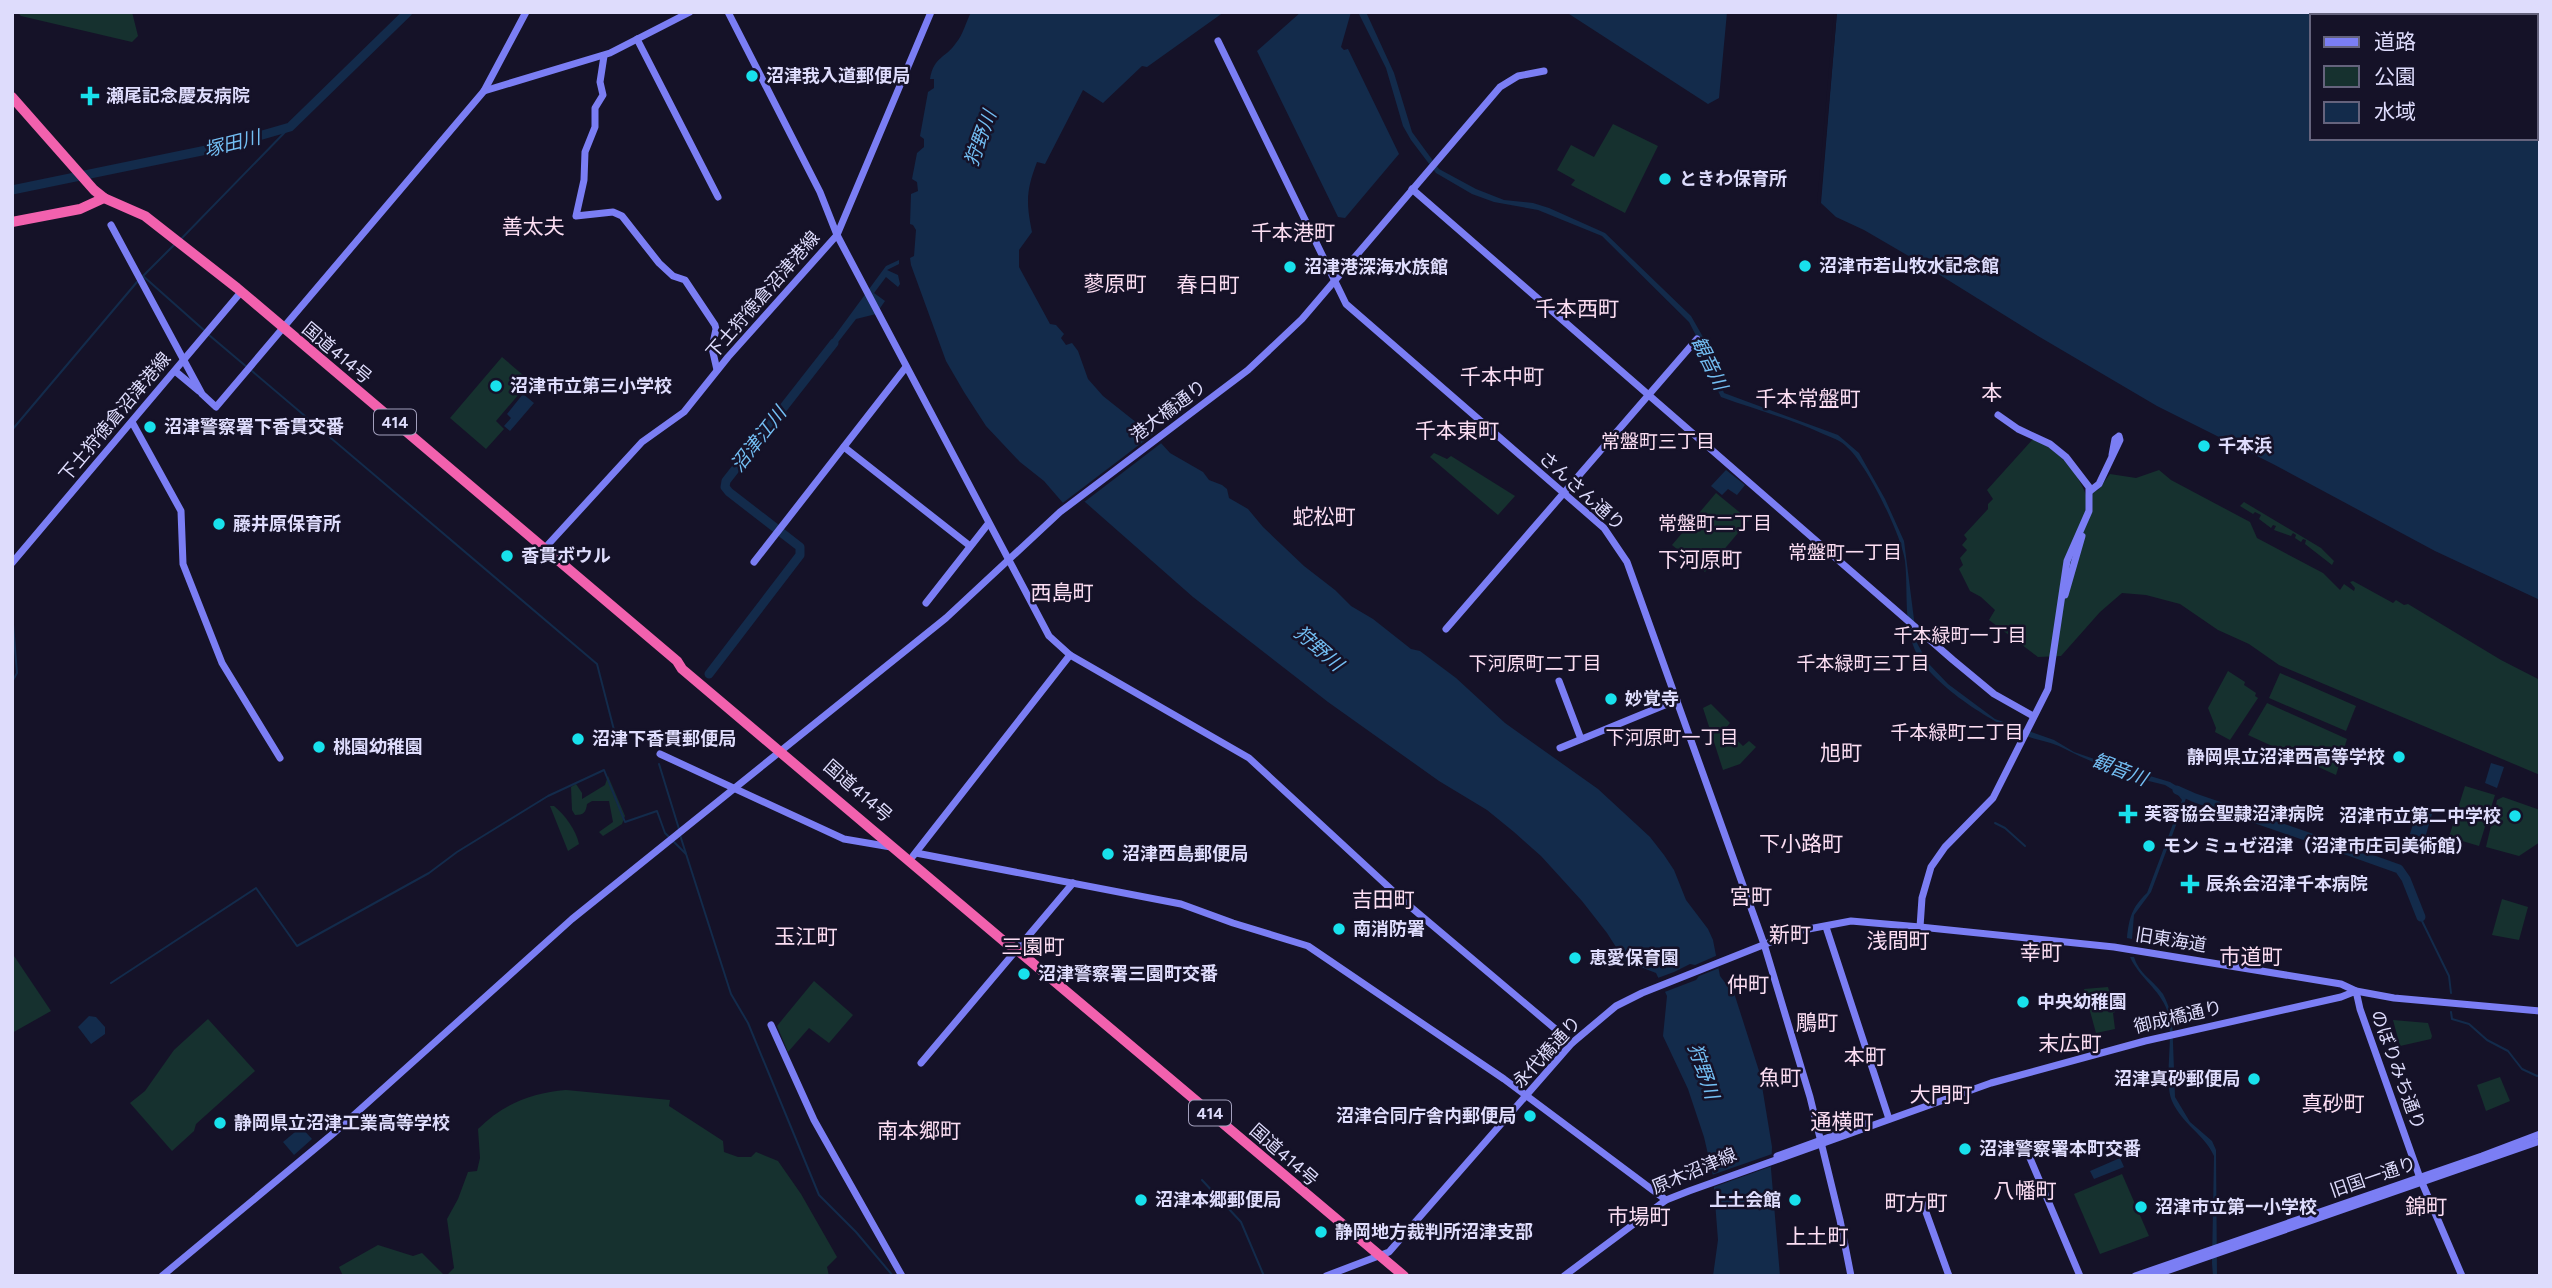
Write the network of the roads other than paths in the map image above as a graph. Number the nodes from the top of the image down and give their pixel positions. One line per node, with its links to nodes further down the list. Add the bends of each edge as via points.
1 (526, 12): 9 (street)
2 (690, 12): 5 (street)
3 (728, 12): 16 (street, via 820,192)
4 (931, 12): 16 (street, 下土狩徳倉沼津港線)
5 (637, 39): 7 (street); 12 (street)
6 (1218, 41): 17 (street, さんさん通り)
7 (604, 56): 9 (street); 23 (street, via 603,95 584,152 576,216 612,212 622,216 659,263 685,280 715,325 712,348)
8 (1544, 71): 11 (street, 港大橋通り, via 1525,74 1500,87)
9 (484, 91): 19 (street)
10 (12, 97): 13 (highway, 国道414号 / 414)
11 (1412, 189): 17 (street, 港大橋通り); 26 (street)
12 (719, 197)
13 (104, 198): 14 (highway, via 80,209); 18 (highway, 国道414号 / 414, via 145,216)
14 (12, 222)
15 (111, 225): 21 (street)
16 (837, 235): 22 (street); 23 (street, 下土狩徳倉沼津港線)
17 (1335, 280): 32 (street, さんさん通り, via 1353,312); 36 (street, 港大橋通り, via 1269,352 1060,512)
18 (241, 292): 19 (highway, 国道414号 / 414); 21 (street, 下土狩徳倉沼津港線)
19 (283, 327): 25 (street, via 216,407); 35 (highway, 国道414号 / 414)
20 (1698, 339): 26 (street)
21 (183, 361): 24 (street, 下土狩徳倉沼津港線); 25 (street)
22 (906, 367): 29 (street); 33 (street)
23 (717, 370): 35 (street, 下土狩徳倉沼津港線, via 682,414 642,442)
24 (175, 371): 25 (street); 28 (street, 下土狩徳倉沼津港線)
25 (202, 394)
26 (1648, 395): 32 (street); 44 (street, via 1994,694)
27 (1998, 415): 31 (street, via 2061,452)
28 (132, 422): 38 (street, 下土狩徳倉沼津港線); 49 (street, via 181,511 183,564 222,663)
29 (844, 447): 34 (street); 37 (street)
30 (2112, 454): 31 (street, via 2099,484)
31 (2090, 491): 44 (street, via 2089,511 2062,601 2051,678)
32 (1563, 494): 40 (street); 43 (street, さんさん通り, via 1604,528 1620,550)
33 (988, 524): 34 (street); 36 (street)
34 (970, 546): 39 (street)
35 (544, 549): 47 (highway, 国道414号 / 414)
36 (1008, 560): 41 (street, via 1042,626); 47 (street, 港大橋通り, via 946,618)
37 (754, 562)
38 (12, 563)
39 (926, 603)
40 (1446, 629)
41 (1070, 655): 52 (street); 61 (street, via 1249,758 1406,903)
42 (1559, 681): 45 (street)
43 (1677, 700): 45 (street); 56 (street, さんさん通り)
44 (2033, 716): 55 (street, via 1993,798 1931,867)
45 (1581, 740): 46 (street)
46 (1560, 748)
47 (783, 750): 50 (street, 港大橋通り); 51 (highway, 国道414号 / 414); 52 (highway, 国道414号 / 414)
48 (660, 754): 50 (street)
49 (280, 758)
50 (736, 789): 51 (street, via 844,839); 74 (street, 港大橋通り, via 572,919 335,1132)
51 (891, 847): 57 (highway, 国道414号 / 414)
52 (914, 856): 53 (street); 57 (highway, 国道414号 / 414)
53 (1073, 883): 57 (street); 63 (street, via 1181,904 1308,946)
54 (1826, 927): 55 (street, 旧東海道, via 1851,921); 56 (street, 永代橋通り, via 1798,931); 64 (street)
55 (1920, 927): 58 (street, 旧東海道, via 2136,950 2341,984)
56 (1764, 944): 61 (street, 永代橋通り, via 1616,1006); 67 (street, さんさん通り)
57 (1016, 949): 62 (street); 73 (highway, 国道414号 / 414)
58 (2356, 991): 59 (street, 旧東海道); 64 (street, 御成橋通り, via 1991,1083); 69 (street, のぼりみち通り)
59 (2540, 1011)
60 (771, 1025): 75 (street, via 814,1120)
61 (1572, 1044): 63 (street, 永代橋通り)
62 (920, 1063)
63 (1527, 1096): 70 (street); 73 (street, 永代橋通り)
64 (1889, 1119): 67 (street, 御成橋通り, via 1875,1120)
65 (2540, 1134): 69 (street, 旧国一通り)
66 (2540, 1140): 69 (street, 旧国一通り)
67 (1821, 1142): 70 (street, 原木沼津線); 80 (street, さんさん通り)
68 (2024, 1144): 82 (street)
69 (2421, 1180): 72 (street, 旧国一通り); 85 (street, のぼりみち通り)
70 (1664, 1199): 78 (street, 原木沼津線); 79 (street, 原木沼津線)
71 (1923, 1204): 81 (street)
72 (2213, 1252): 83 (street, 旧国一通り); 84 (street, 旧国一通り)
73 (1381, 1256): 76 (street); 77 (highway, 国道414号 / 414)
74 (162, 1276)
75 (902, 1276)
76 (1326, 1276)
77 (1404, 1276)
78 (1556, 1276)
79 (1563, 1276)
80 (1851, 1276)
81 (1949, 1276)
82 (2080, 1276)
83 (2135, 1276)
84 (2152, 1276)
85 (2462, 1276)

